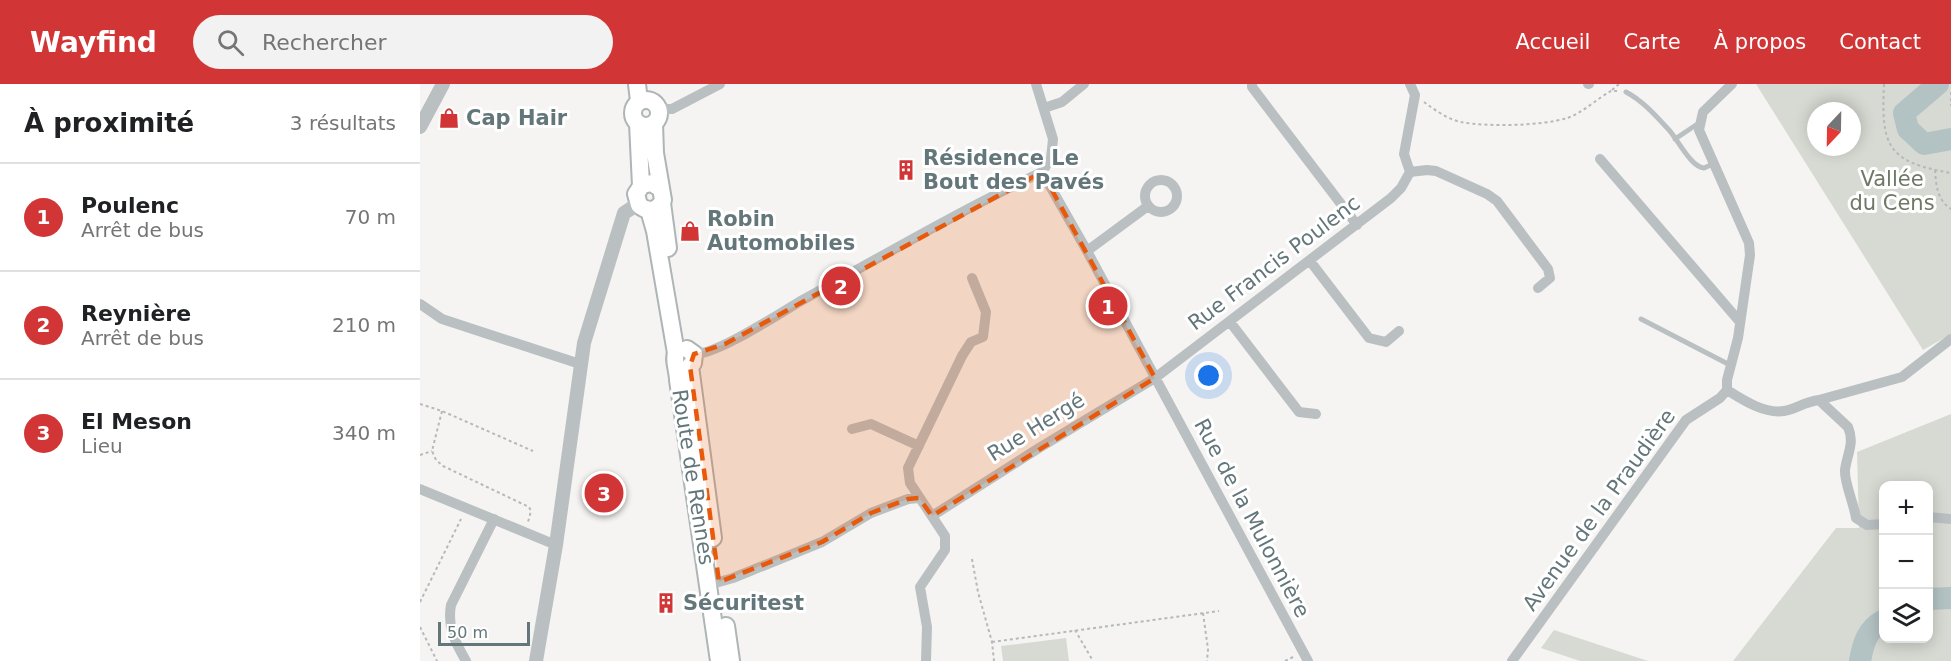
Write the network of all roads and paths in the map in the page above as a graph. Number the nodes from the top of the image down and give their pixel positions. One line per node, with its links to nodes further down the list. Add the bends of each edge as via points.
1 (443, 84): 19 (street)
2 (637, 84): 17 (main road, via 639,101 633,112)
3 (720, 84): 17 (street)
4 (1036, 84): 16 (street)
5 (1083, 84): 16 (street, via 1062,102)
6 (1252, 84): 30 (street)
7 (1410, 84): 14 (street)
8 (1619, 84): 11 (path)
9 (1732, 84): 18 (street, via 1703,112)
10 (1884, 84): 23 (path, via 1884,128 1891,148 1908,162)
11 (1611, 91): 12 (path); 14 (path, via 1569,118 1512,124 1460,122 1442,115)
12 (1626, 92): 20 (lane, via 1638,98)
13 (1951, 92): 15 (path)
14 (1414, 95): 25 (street, via 1404,154)
15 (1951, 106)
16 (1044, 108): 24 (street, via 1053,147)
17 (650, 118): 27 (main road, Route de Rennes, via 655,153); 27 (main road, via 641,186 652,183)
18 (1700, 123): 20 (lane); 22 (street)
19 (420, 127)
20 (1676, 139): 22 (lane, via 1699,168)
21 (1600, 159): 38 (street)
22 (1713, 165): 38 (street, via 1749,243)
23 (1935, 170): 26 (path); 29 (path, via 1937,191)
24 (1042, 172): 31 (street, Rue de la Mulonnière); 41 (street, via 725,344 702,355)
25 (1410, 172): 30 (street, Rue Francis Poulenc, via 1391,198); 34 (street, via 1436,171 1497,201 1548,269 1550,278)
26 (1951, 173)
27 (653, 201): 41 (main road, Route de Rennes); 42 (street, via 628,209 621,221)
28 (1148, 206): 31 (street)
29 (1951, 209)
30 (1357, 225): 32 (street, Rue Francis Poulenc)
31 (1087, 251): 44 (street, Rue de la Mulonnière)
32 (1310, 261): 37 (street, Rue Francis Poulenc); 39 (street, via 1369,338 1386,342)
33 (972, 278): 51 (street, via 986,312 983,337 971,342 962,356)
34 (1538, 288)
35 (420, 304): 42 (street, via 442,320)
36 (1641, 319): 43 (lane)
37 (1230, 322): 44 (street, Rue Francis Poulenc); 49 (street, via 1299,412)
38 (1740, 322): 43 (street)
39 (1399, 331)
40 (1951, 339): 46 (street, via 1902,377)
41 (685, 357): 66 (main road, Route de Rennes); 77 (main road, Route de Rennes, via 678,380)
42 (580, 364): 64 (street)
43 (1731, 365): 45 (street)
44 (1155, 378): 58 (street, Rue Hergé); 84 (street, Rue de la Mulonnière)
45 (1727, 390): 46 (street, via 1746,402 1773,411 1786,411 1806,401); 85 (street, Avenue de la Praudière, via 1686,420)
46 (1819, 400): 62 (street, via 1851,432 1852,446 1844,472 1856,518 1867,525)
47 (420, 404): 48 (path)
48 (442, 411): 52 (path); 53 (path)
49 (1316, 414)
50 (852, 429): 51 (street, via 871,424)
51 (919, 446): 56 (street, via 909,468)
52 (432, 451): 54 (path); 63 (path, via 443,466 529,507 530,518)
53 (533, 451)
54 (420, 455)
55 (420, 489): 57 (street)
56 (913, 499): 58 (street); 66 (street, via 871,513 822,542)
57 (466, 508): 60 (street); 67 (path)
58 (935, 514): 79 (street, via 945,536 945,550 920,587 927,627)
59 (1933, 518): 61 (street)
60 (494, 519): 63 (street); 75 (street, via 451,605 450,629)
61 (1951, 519)
62 (1879, 524)
63 (524, 532): 64 (street)
64 (556, 545): 76 (street)
65 (972, 559): 72 (path)
66 (719, 582): 78 (main road, Route de Rennes)
67 (420, 603)
68 (1219, 611): 69 (path)
69 (1203, 613): 71 (path); 82 (path)
70 (420, 627): 74 (path)
71 (1075, 630): 72 (path); 81 (path)
72 (992, 642): 80 (path)
73 (1293, 657): 83 (path)
74 (437, 661)
75 (466, 661)
76 (536, 661)
77 (720, 661)
78 (731, 661)
79 (926, 661)
80 (994, 661)
81 (1093, 661)
82 (1207, 661)
83 (1285, 661)
84 (1308, 661)
85 (1512, 661)

